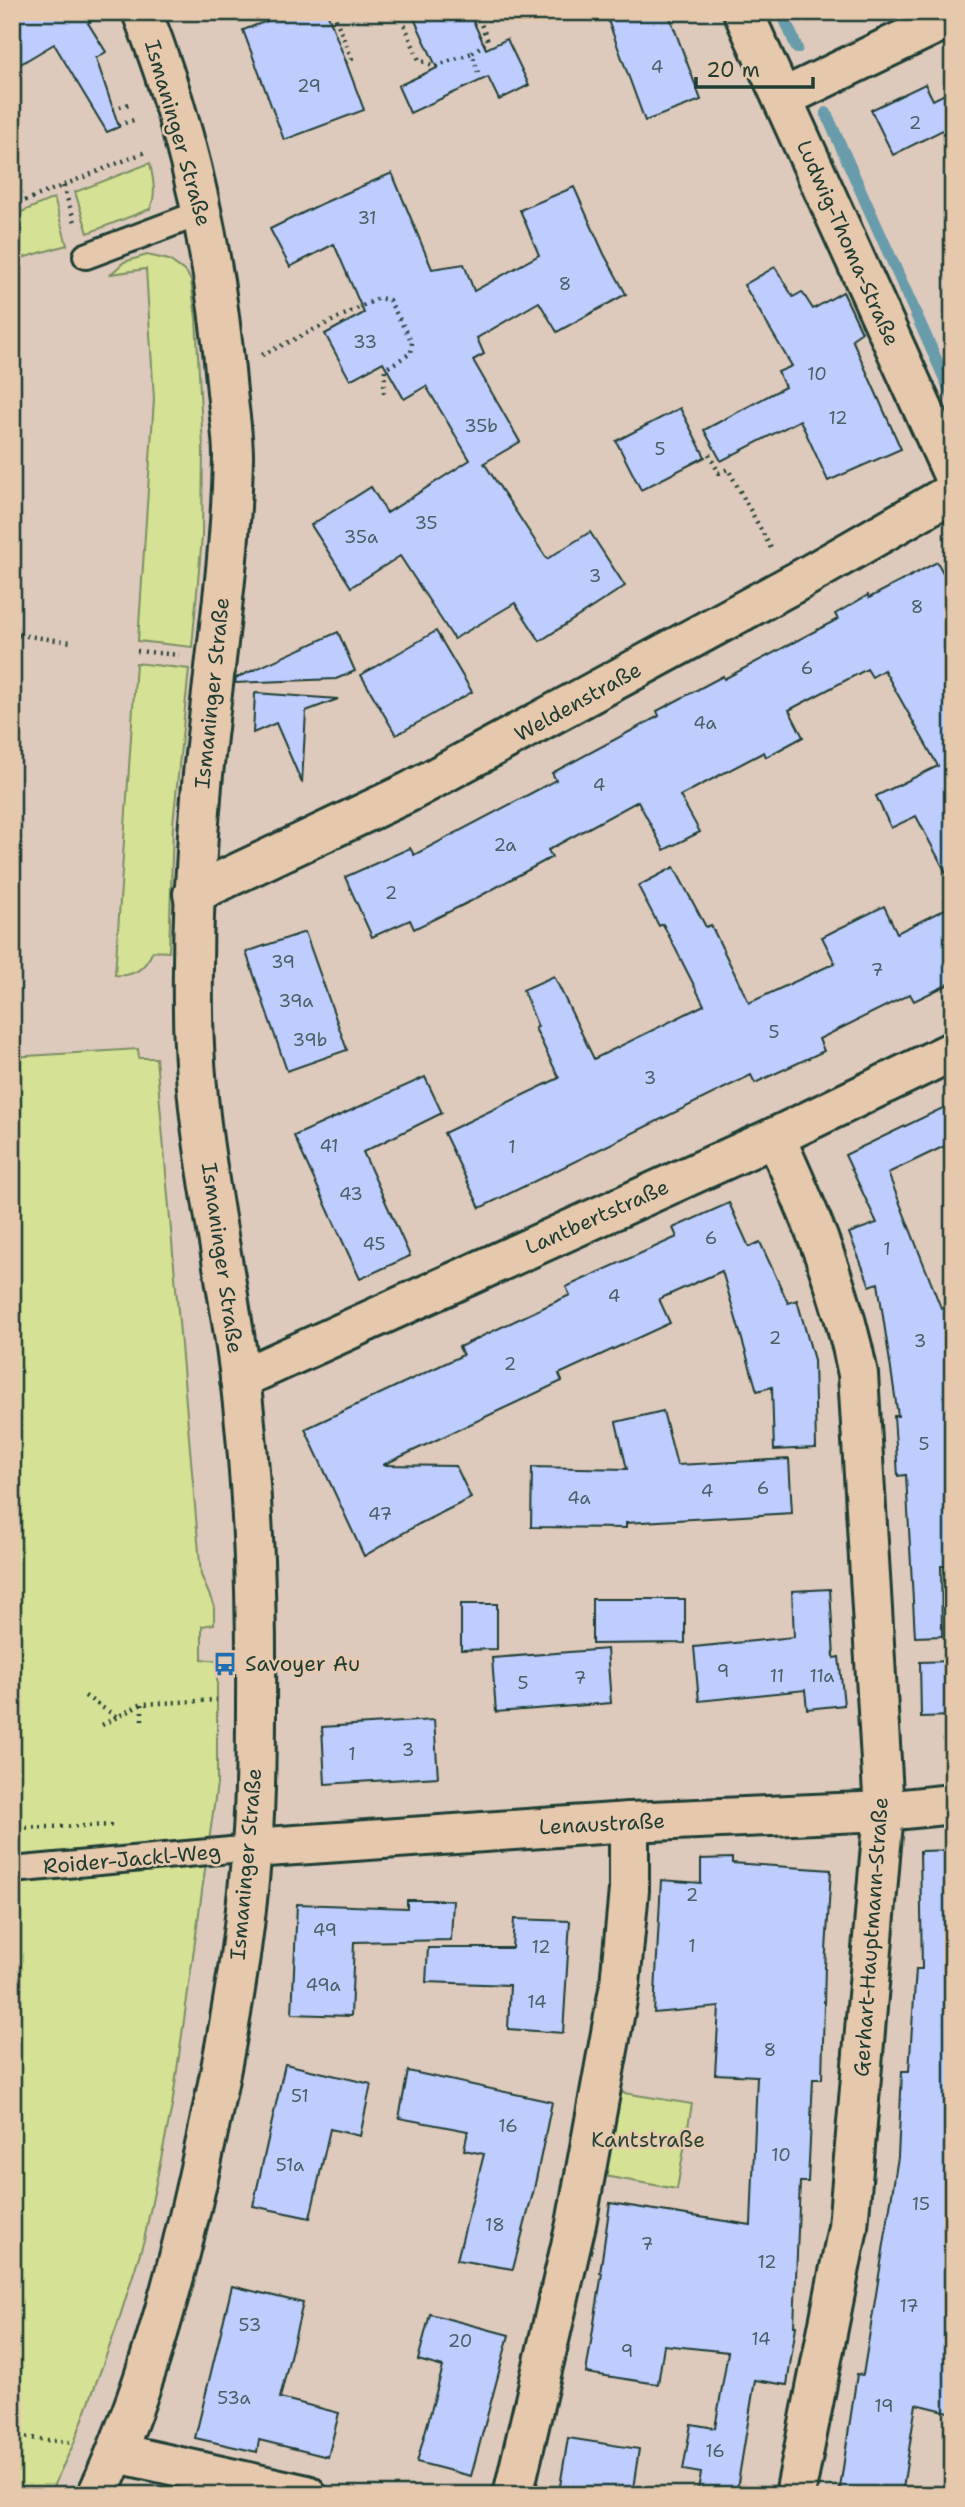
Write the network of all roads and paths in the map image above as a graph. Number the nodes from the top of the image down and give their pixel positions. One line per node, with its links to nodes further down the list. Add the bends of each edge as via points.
1 (142, 12): 18 (street, Ismaninger Straße, via 175,108)
2 (333, 12): 8 (path, via 352,59)
3 (398, 12): 7 (path, via 419,60 435,66)
4 (476, 12): 7 (path, via 488,41)
5 (743, 12): 10 (street, Ludwig-Thoma-Straße)
6 (953, 16): 10 (street)
7 (472, 53): 9 (path)
8 (346, 62)
9 (478, 73)
10 (783, 98): 24 (street, Ludwig-Thoma-Straße)
11 (141, 100): 12 (path)
12 (113, 109)
13 (146, 116): 14 (path)
14 (118, 125)
15 (156, 148): 16 (path)
16 (63, 186): 17 (path); 19 (path)
17 (12, 206)
18 (203, 212): 20 (lane); 31 (street, Ismaninger Straße, via 216,285 233,449)
19 (76, 225)
20 (86, 256)
21 (252, 359): 22 (path, via 379,298 389,300 412,342 411,353 384,369)
22 (384, 393)
23 (709, 454): 26 (path, via 719,473 728,469)
24 (953, 475)
25 (953, 492): 26 (street, Weldenstraße)
26 (791, 585): 31 (street, Weldenstraße, via 410,792)
27 (12, 634): 28 (path)
28 (71, 642)
29 (137, 651): 30 (path)
30 (190, 657)
31 (193, 894): 34 (street, Ismaninger Straße, via 197,1091)
32 (953, 1051): 33 (street, Lantbertstraße)
33 (775, 1137): 34 (street, Lantbertstraße); 42 (street, Gerhart-Hauptmann-Straße, via 835,1282 858,1374)
34 (240, 1379): 44 (street, Ismaninger Straße, via 257,1613)
35 (85, 1696): 38 (path)
36 (225, 1700): 37 (path)
37 (142, 1704): 38 (path); 39 (path)
38 (117, 1717): 40 (path)
39 (142, 1723)
40 (102, 1726)
41 (953, 1804): 42 (street, Lenaustraße)
42 (884, 1811): 43 (street, Lenaustraße); 52 (street, Gerhart-Hauptmann-Straße, via 848,2227)
43 (629, 1822): 44 (street, Lenaustraße); 51 (street, via 629,1890 620,1984 576,2224)
44 (252, 1848): 45 (lane, Roider-Jackl-Weg); 48 (street, Ismaninger Straße, via 230,2022 205,2148 176,2274)
45 (12, 1870)
46 (12, 2437): 47 (path)
47 (74, 2443)
48 (117, 2453): 49 (street, Ismaninger Straße); 50 (street)
49 (97, 2495)
50 (307, 2495)
51 (513, 2495)
52 (795, 2495)

